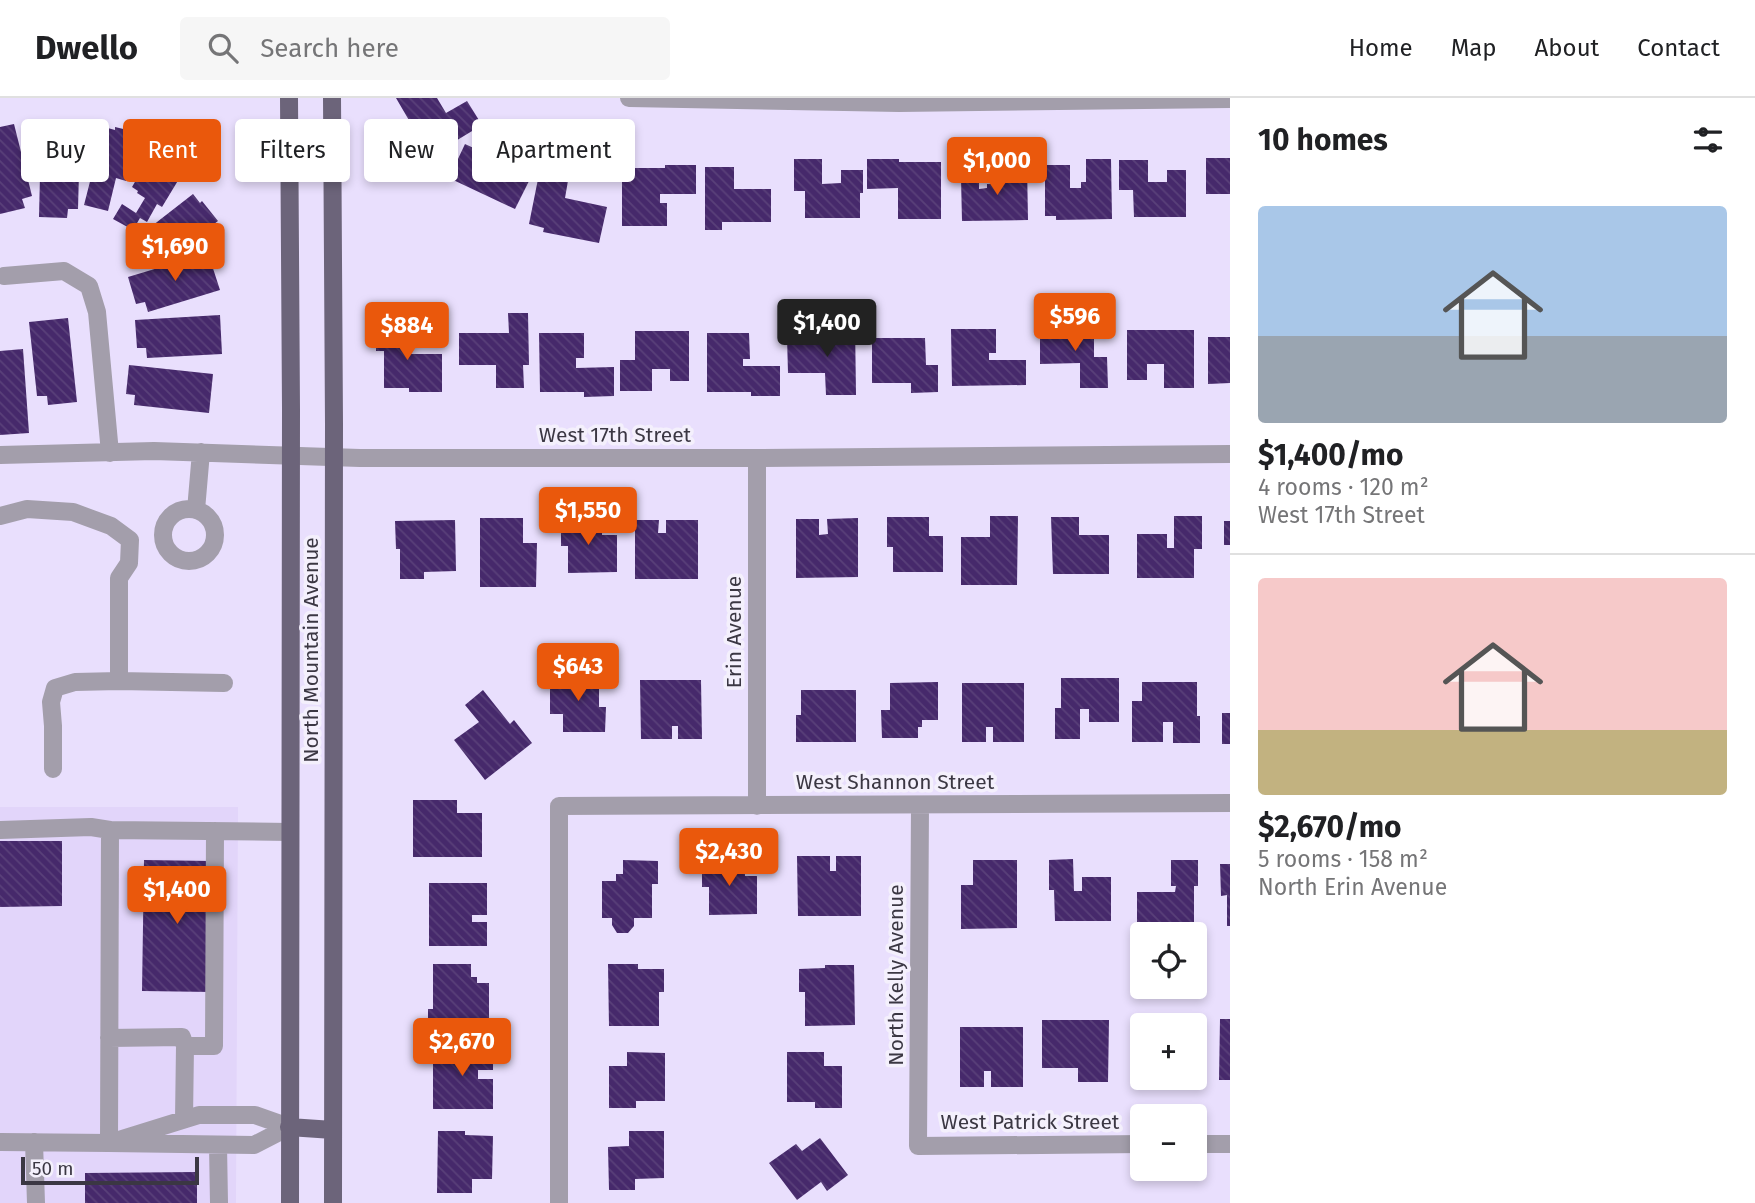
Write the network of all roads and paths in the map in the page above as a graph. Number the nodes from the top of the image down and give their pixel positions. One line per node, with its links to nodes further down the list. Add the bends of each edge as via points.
1 (289, 98): 11 (main road, North Mountain Avenue)
2 (332, 98): 12 (main road, North Mountain Avenue)
3 (629, 98): 5 (street)
4 (1230, 99): 5 (street)
5 (899, 100)
6 (4, 276): 8 (street, via 64,271 89,286 97,312)
7 (201, 452): 8 (street, West 17th Street); 11 (street, West 17th Street); 14 (street)
8 (110, 453): 10 (street, West 17th Street)
9 (1230, 454): 13 (street, West 17th Street)
10 (0, 455)
11 (291, 457): 12 (street, West 17th Street); 27 (main road, North Mountain Avenue)
12 (334, 457): 13 (street, West 17th Street); 32 (main road, North Mountain Avenue)
13 (757, 458): 23 (street, Erin Avenue)
14 (196, 510): 16 (street, via 176,512 164,527); 16 (street, via 212,523 214,543 209,552 191,561 181,560 172,555)
15 (0, 516): 17 (street, via 27,509 73,512 111,526)
16 (163, 537): 17 (street)
17 (130, 540): 18 (street, via 129,563 119,578)
18 (119, 681): 19 (street); 20 (street, via 75,682 55,688 51,702)
19 (224, 683)
20 (53, 769)
21 (1230, 803): 22 (street, West Shannon Street)
22 (920, 805): 23 (street, West Shannon Street); 40 (street, North Kelly Avenue)
23 (757, 806): 45 (street, West Shannon Street, via 559,806)
24 (0, 830): 25 (street)
25 (110, 830): 26 (street); 28 (street)
26 (215, 831): 27 (street); 29 (street, via 214,1046)
27 (290, 832): 31 (main road, North Mountain Avenue)
28 (109, 1038): 29 (street, via 182,1037); 35 (street)
29 (185, 1046): 30 (street)
30 (184, 1119): 31 (street, via 255,1115); 35 (street)
31 (289, 1127): 32 (main road); 39 (street, via 254,1145); 43 (main road, North Mountain Avenue)
32 (332, 1130): 44 (main road, North Mountain Avenue)
33 (0, 1142): 34 (street)
34 (34, 1142): 35 (street); 41 (street)
35 (109, 1143): 39 (street)
36 (1130, 1144): 40 (street, West Patrick Street)
37 (1207, 1144): 38 (street)
38 (1230, 1144)
39 (218, 1145): 42 (street)
40 (918, 1146)
41 (36, 1203)
42 (219, 1203)
43 (290, 1203)
44 (333, 1203)
45 (559, 1203)

